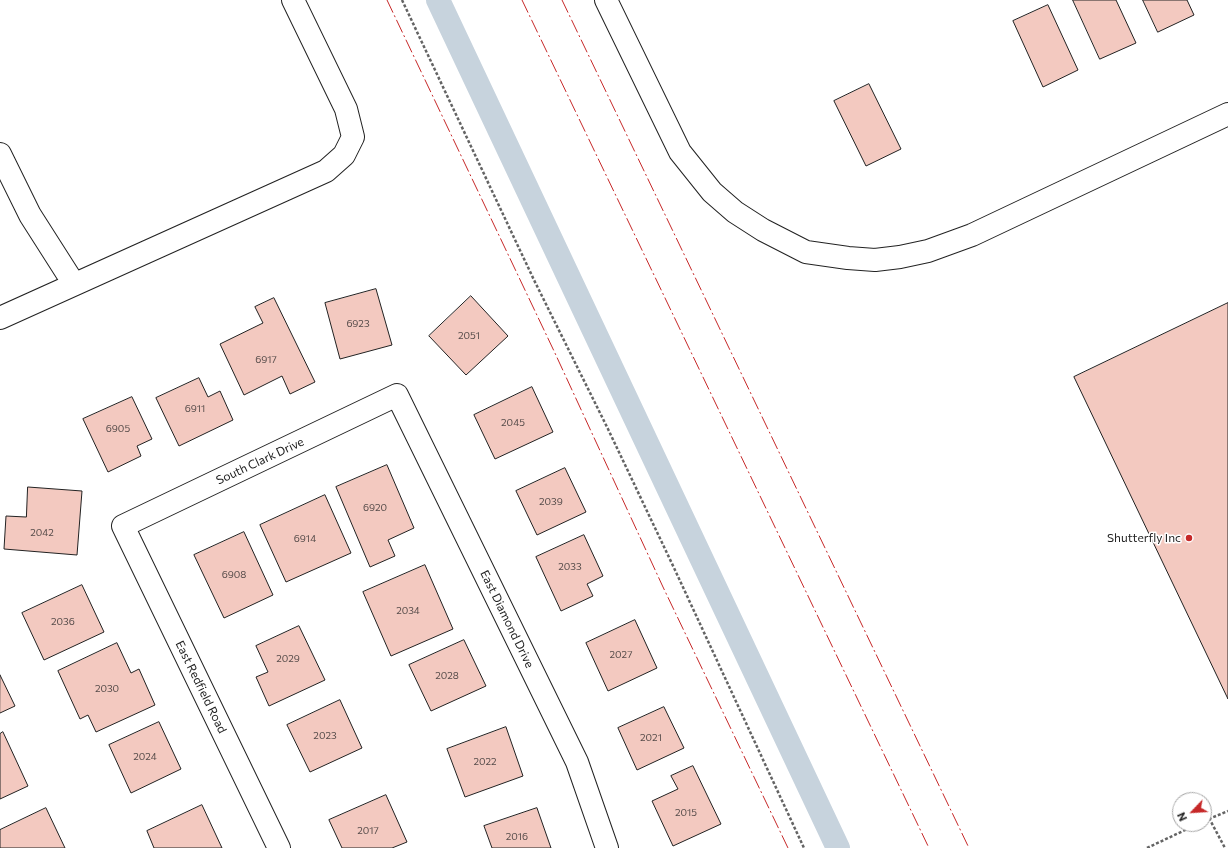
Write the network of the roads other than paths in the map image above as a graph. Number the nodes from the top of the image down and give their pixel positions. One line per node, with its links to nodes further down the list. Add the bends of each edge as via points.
1 (293, 0): 5 (street, via 346,109 353,137 344,156 326,171)
2 (606, 0): 3 (street, via 680,152 712,192 735,212 806,252 875,260 928,251 972,235)
3 (1228, 114)
4 (0, 154): 5 (street, via 30,216)
5 (74, 284): 6 (street)
6 (0, 318)
7 (397, 395): 8 (street, South Clark Drive); 10 (street, East Diamond Drive, via 577,762)
8 (123, 526): 9 (street, East Redfield Road)
9 (279, 848)
10 (607, 848)

